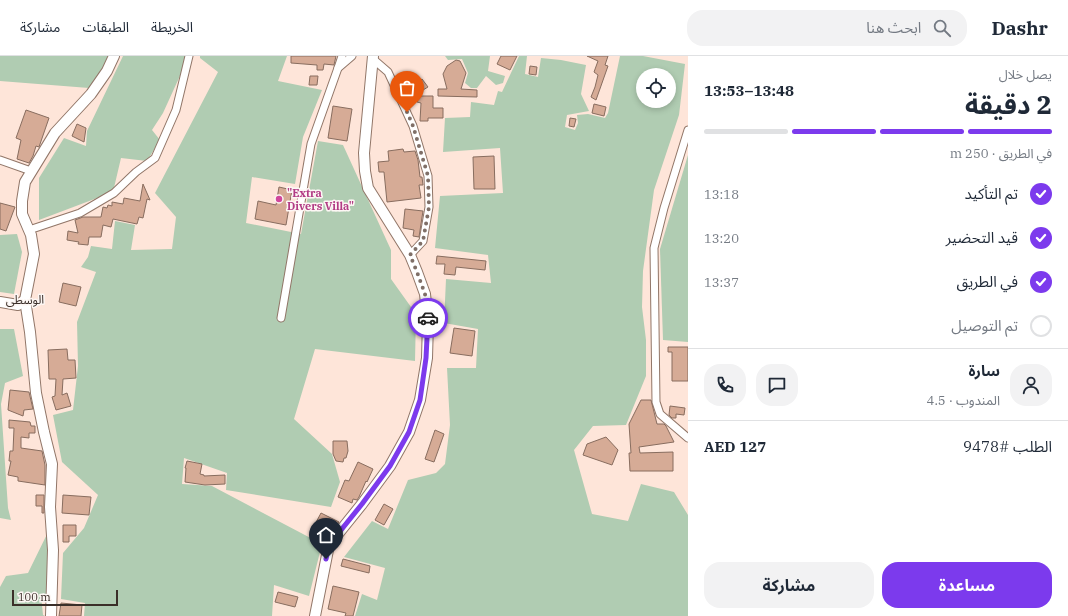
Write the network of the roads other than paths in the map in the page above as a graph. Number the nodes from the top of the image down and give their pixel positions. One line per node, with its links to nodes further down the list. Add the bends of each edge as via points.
1 (114, 56): 9 (street, via 107,72 91,94 54,133)
2 (189, 56): 10 (street, via 176,110 155,158 114,193 80,213)
3 (342, 56): 6 (street)
4 (352, 56): 6 (street)
5 (373, 58): 11 (street, via 364,171 368,188); 11 (street, via 388,72 413,126 428,176 429,207 423,241)
6 (338, 68): 14 (street, via 311,144)
7 (688, 130): 15 (street, via 654,248 656,402 660,414)
8 (0, 160): 9 (street)
9 (31, 171): 10 (street, via 25,182 22,201 22,214)
10 (29, 230): 12 (street, via 34,254)
11 (410, 255): 17 (street, via 425,294 428,322 420,400 409,432 390,466 329,545)
12 (25, 300): 13 (street, via 18,305); 16 (street, via 36,393 52,464)
13 (0, 302)
14 (281, 318)
15 (688, 438)
16 (51, 616)
17 (315, 616)

